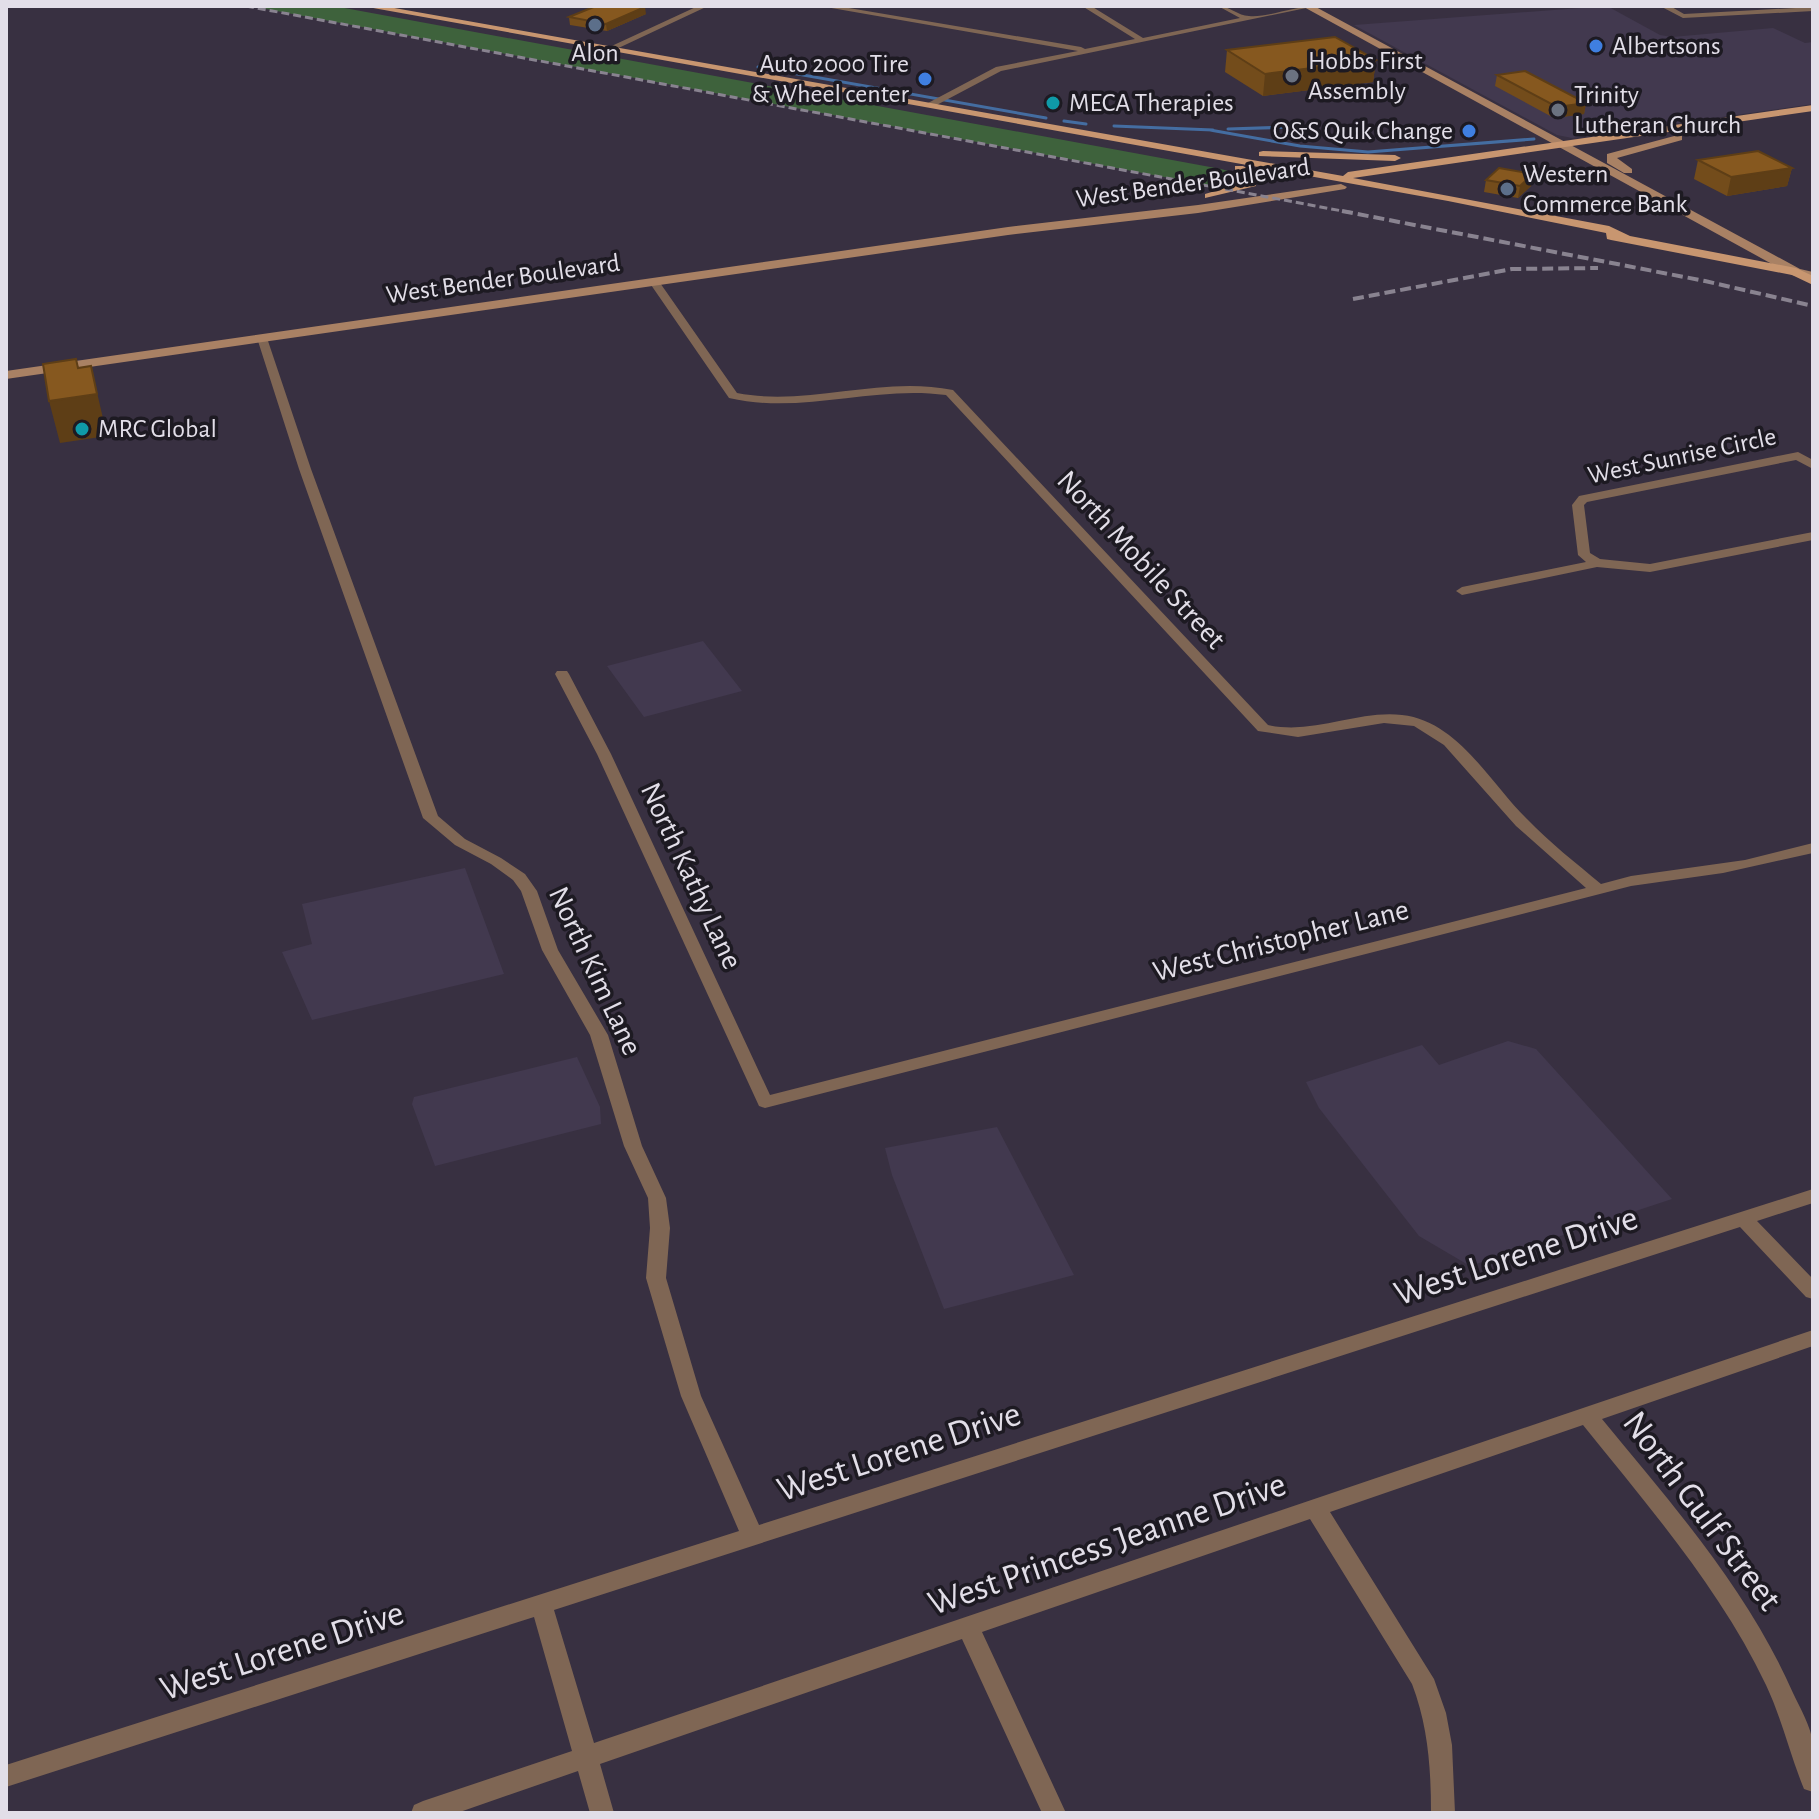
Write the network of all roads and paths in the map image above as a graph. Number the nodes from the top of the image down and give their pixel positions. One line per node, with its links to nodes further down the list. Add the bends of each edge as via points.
1 (367, 6): 13 (main road)
2 (704, 6): 13 (street)
3 (824, 6): 10 (street)
4 (1086, 6): 12 (street)
5 (1222, 6): 11 (street)
6 (1309, 6): 11 (street); 23 (main road)
7 (1664, 6): 9 (street, via 1683,16)
8 (907, 7): 10 (street)
9 (1813, 9)
10 (888, 17): 14 (street)
11 (1247, 19): 12 (street)
12 (1142, 40): 14 (street)
13 (607, 50): 15 (main road)
14 (1091, 50): 16 (street, via 999,69)
15 (868, 97): 16 (main road); 26 (main road)
16 (931, 105): 21 (main road)
17 (1813, 108): 18 (main road, West Bender Boulevard)
18 (1744, 118): 20 (main road); 23 (main road, West Bender Boulevard)
19 (1813, 119): 20 (main road)
20 (1762, 127): 22 (main road)
21 (1084, 133): 24 (main road, via 1323,158); 29 (main road)
22 (1678, 138): 25 (main road); 33 (main road, via 1611,156 1613,163 1666,192)
23 (1560, 144): 24 (main road, West Bender Boulevard); 25 (main road)
24 (1515, 151): 29 (main road, West Bender Boulevard)
25 (1576, 153): 27 (main road); 33 (main road)
26 (1239, 168): 28 (main road); 31 (main road, via 1252,175 1252,184)
27 (1429, 174): 30 (main road); 32 (main road, via 1419,182 1421,189)
28 (1310, 181): 29 (main road, West Bender Boulevard); 31 (main road, West Bender Boulevard)
29 (1337, 182): 30 (main road); 34 (main road, West Bender Boulevard, via 1172,213); 35 (main road)
30 (1364, 183): 32 (main road)
31 (1209, 196): 34 (main road, West Bender Boulevard)
32 (1448, 198): 35 (main road)
33 (1661, 199): 36 (main road)
34 (1008, 231): 41 (main road, West Bender Boulevard)
35 (1625, 237): 37 (main road)
36 (1740, 242): 37 (main road); 38 (main road); 39 (main road)
37 (1706, 253): 39 (main road)
38 (1813, 265)
39 (1796, 272): 40 (main road)
40 (1813, 278)
41 (654, 282): 42 (main road, West Bender Boulevard); 50 (street, North Mobile Street, via 733,396 772,401 911,386 949,392 1263,728 1279,733 1320,731 1404,719 1425,726 1455,749 1564,863)
42 (262, 338): 43 (main road, West Bender Boulevard); 58 (street, North Kim Lane, via 431,818 519,877 550,950 599,1035 633,1146 657,1198 656,1278 691,1396)
43 (6, 375)
44 (1813, 465): 46 (street, West Sunrise Circle, via 1798,456 1583,499 1578,505 1584,555)
45 (1813, 536): 46 (street, via 1650,568)
46 (1597, 563): 47 (street)
47 (1462, 591)
48 (562, 674): 51 (street, North Kathy Lane)
49 (1813, 848): 50 (street, West Christopher Lane, via 1769,861)
50 (1598, 889): 51 (street, West Christopher Lane)
51 (765, 1102)
52 (1813, 1196): 53 (street, West Lorene Drive)
53 (1744, 1219): 54 (street); 58 (street, West Lorene Drive)
54 (1813, 1292)
55 (1813, 1338): 56 (street, West Princess Jeanne Drive)
56 (1587, 1415): 57 (street, West Princess Jeanne Drive); 63 (street, North Gulf Street, via 1689,1543 1756,1640 1784,1693)
57 (1315, 1508): 60 (street, West Princess Jeanne Drive); 67 (street, via 1422,1679 1434,1707 1443,1749)
58 (752, 1535): 59 (street, West Lorene Drive)
59 (541, 1603): 61 (street); 62 (street, West Lorene Drive)
60 (968, 1627): 61 (street, West Princess Jeanne Drive); 66 (street)
61 (586, 1757): 64 (street, West Princess Jeanne Drive); 65 (street)
62 (6, 1776)
63 (1813, 1781)
64 (423, 1813)
65 (602, 1813)
66 (1054, 1813)
67 (1443, 1813)

